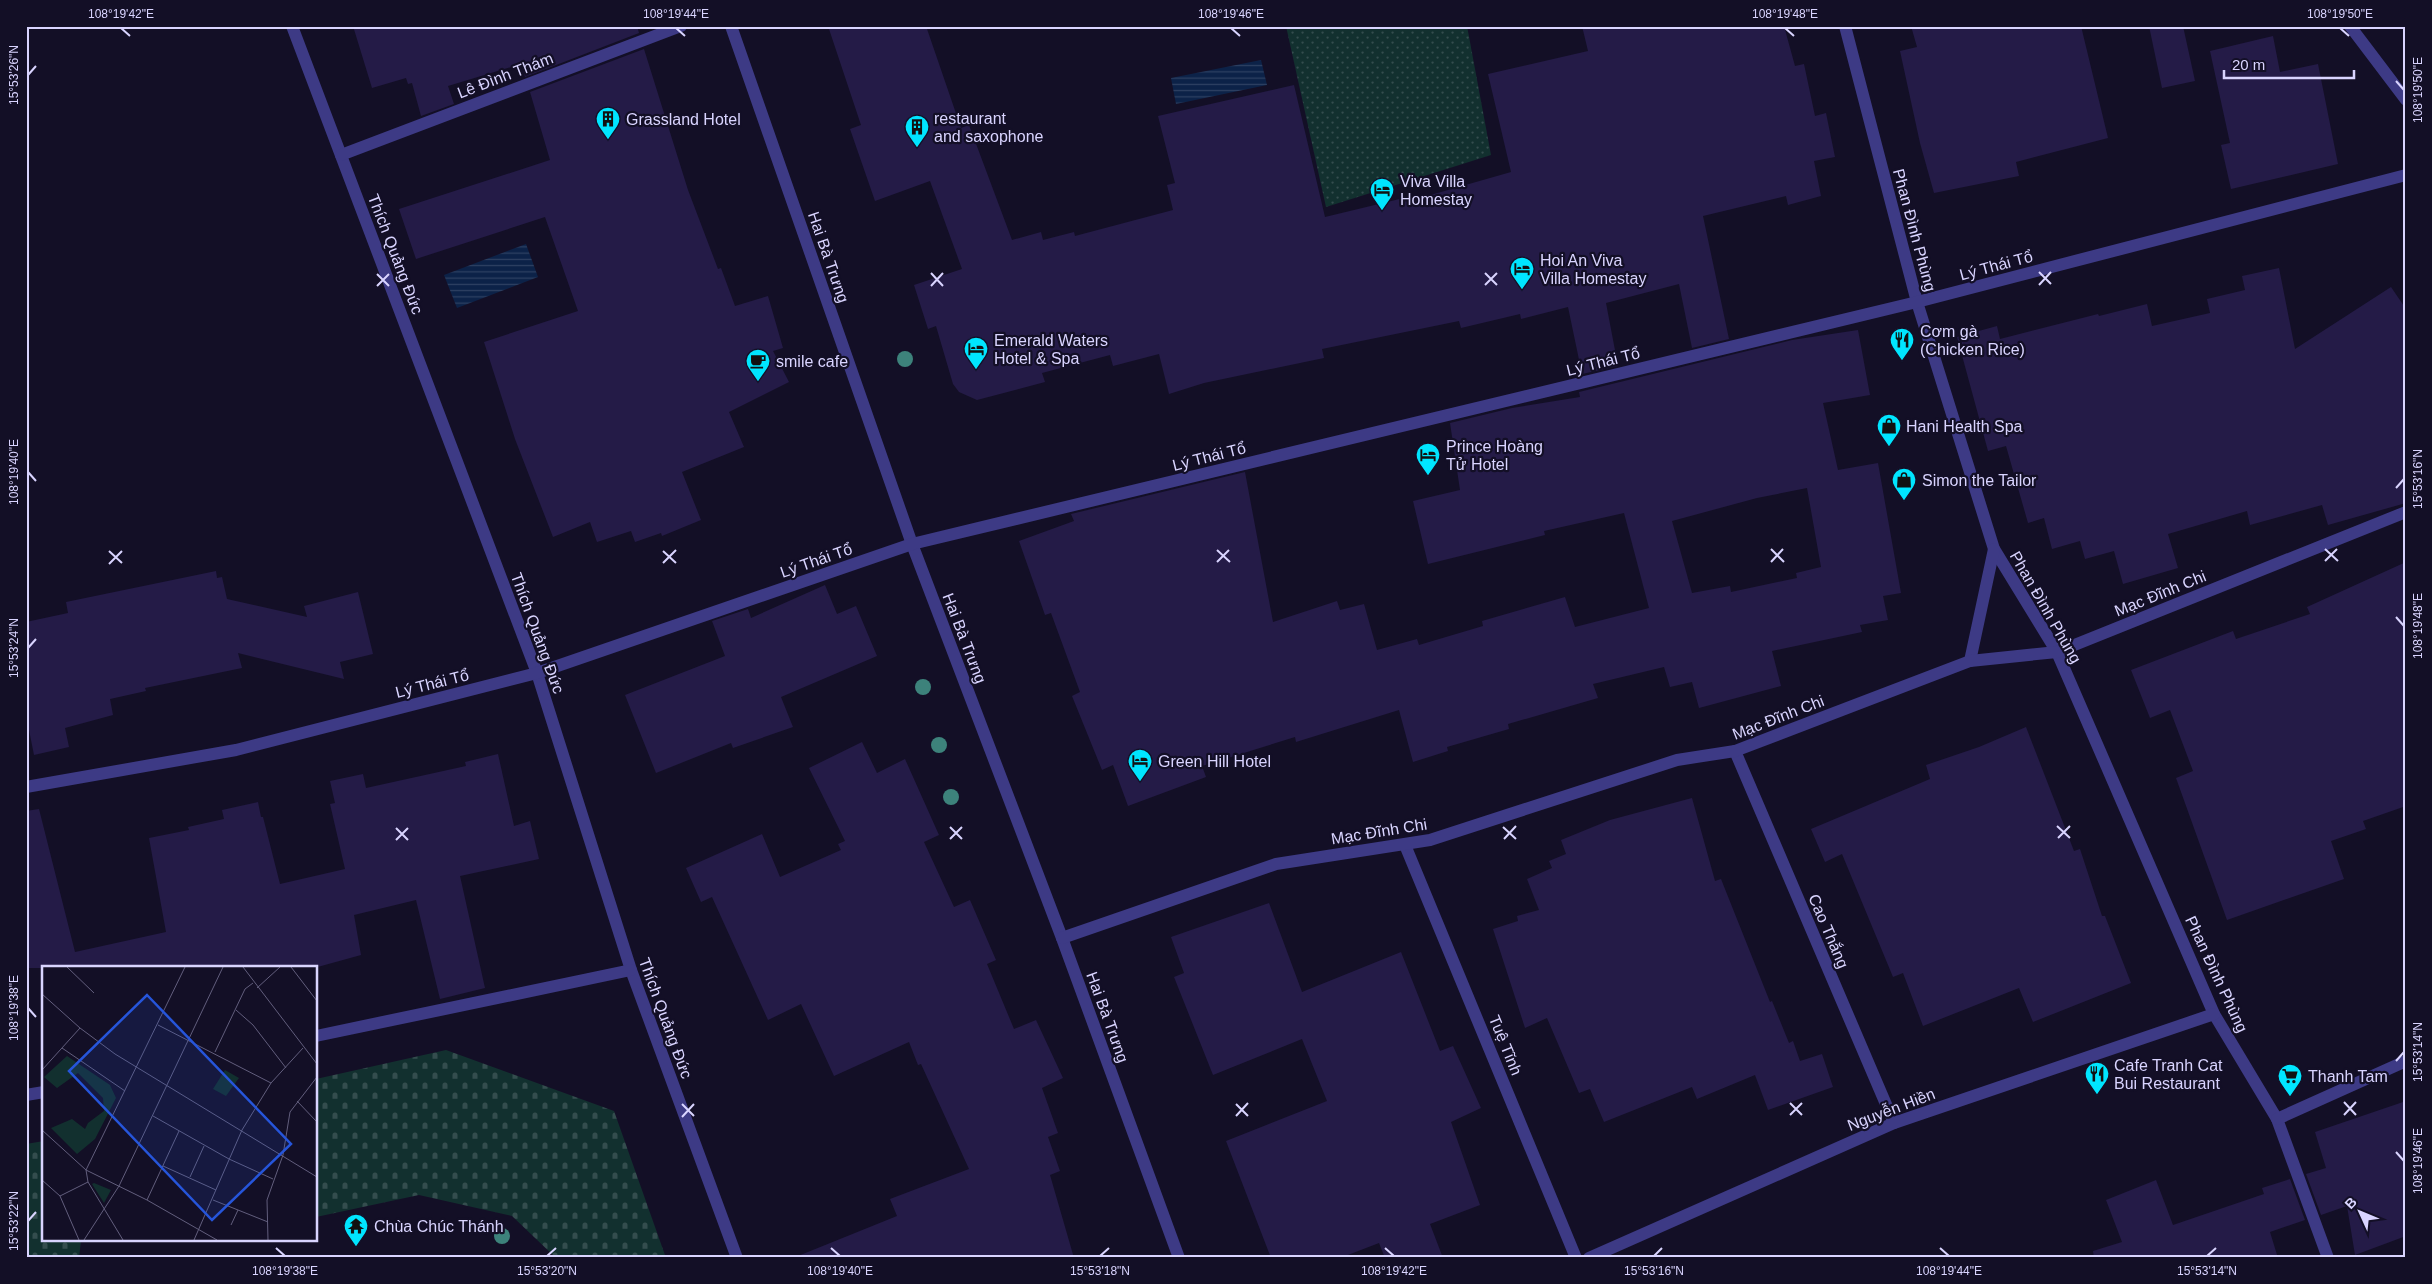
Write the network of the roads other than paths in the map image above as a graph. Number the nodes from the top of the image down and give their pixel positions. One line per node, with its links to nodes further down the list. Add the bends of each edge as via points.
1 (292, 26): 7 (street, Thích Quảng Đức)
2 (681, 26): 7 (street, Lê Đình Thám)
3 (731, 26): 11 (street, Hai Bà Trưng)
4 (1846, 26): 9 (street, Phan Đình Phùng)
5 (2350, 26): 6 (street)
6 (2406, 100)
7 (341, 155): 15 (street, Thích Quảng Đức)
8 (2406, 175): 9 (street, Lý Thái Tổ)
9 (1917, 302): 11 (street, Lý Thái Tổ); 12 (street, Phan Đình Phùng)
10 (2406, 512): 13 (street, Mạc Đĩnh Chi)
11 (912, 544): 15 (street, Lý Thái Tổ); 19 (street, Hai Bà Trưng)
12 (1994, 549): 13 (street, Phan Đình Phùng); 14 (street)
13 (2057, 652): 14 (street, Mạc Đĩnh Chi); 21 (street, Phan Đình Phùng)
14 (1970, 661): 16 (street, Mạc Đĩnh Chi)
15 (537, 673): 17 (street, Lý Thái Tổ, via 236,750); 20 (street, Thích Quảng Đức)
16 (1735, 751): 18 (street, Mạc Đĩnh Chi, via 1677,760 1430,840); 27 (street, Cao Thắng)
17 (26, 787)
18 (1405, 845): 19 (street, Mạc Đĩnh Chi, via 1276,864); 30 (street, Tuệ Tĩnh)
19 (1062, 938): 29 (street, Hai Bà Trưng)
20 (631, 970): 22 (street); 28 (street, Thích Quảng Đức)
21 (2214, 1014): 26 (street, Phan Đình Phùng); 27 (street, Nguyễn Hiền)
22 (318, 1036)
23 (2406, 1061): 26 (street)
24 (42, 1092): 25 (street)
25 (26, 1095)
26 (2276, 1119): 32 (street, Phan Đình Phùng)
27 (1894, 1123): 31 (street, Nguyễn Hiền)
28 (737, 1258)
29 (1179, 1258)
30 (1576, 1258)
31 (1589, 1258)
32 (2328, 1258)

